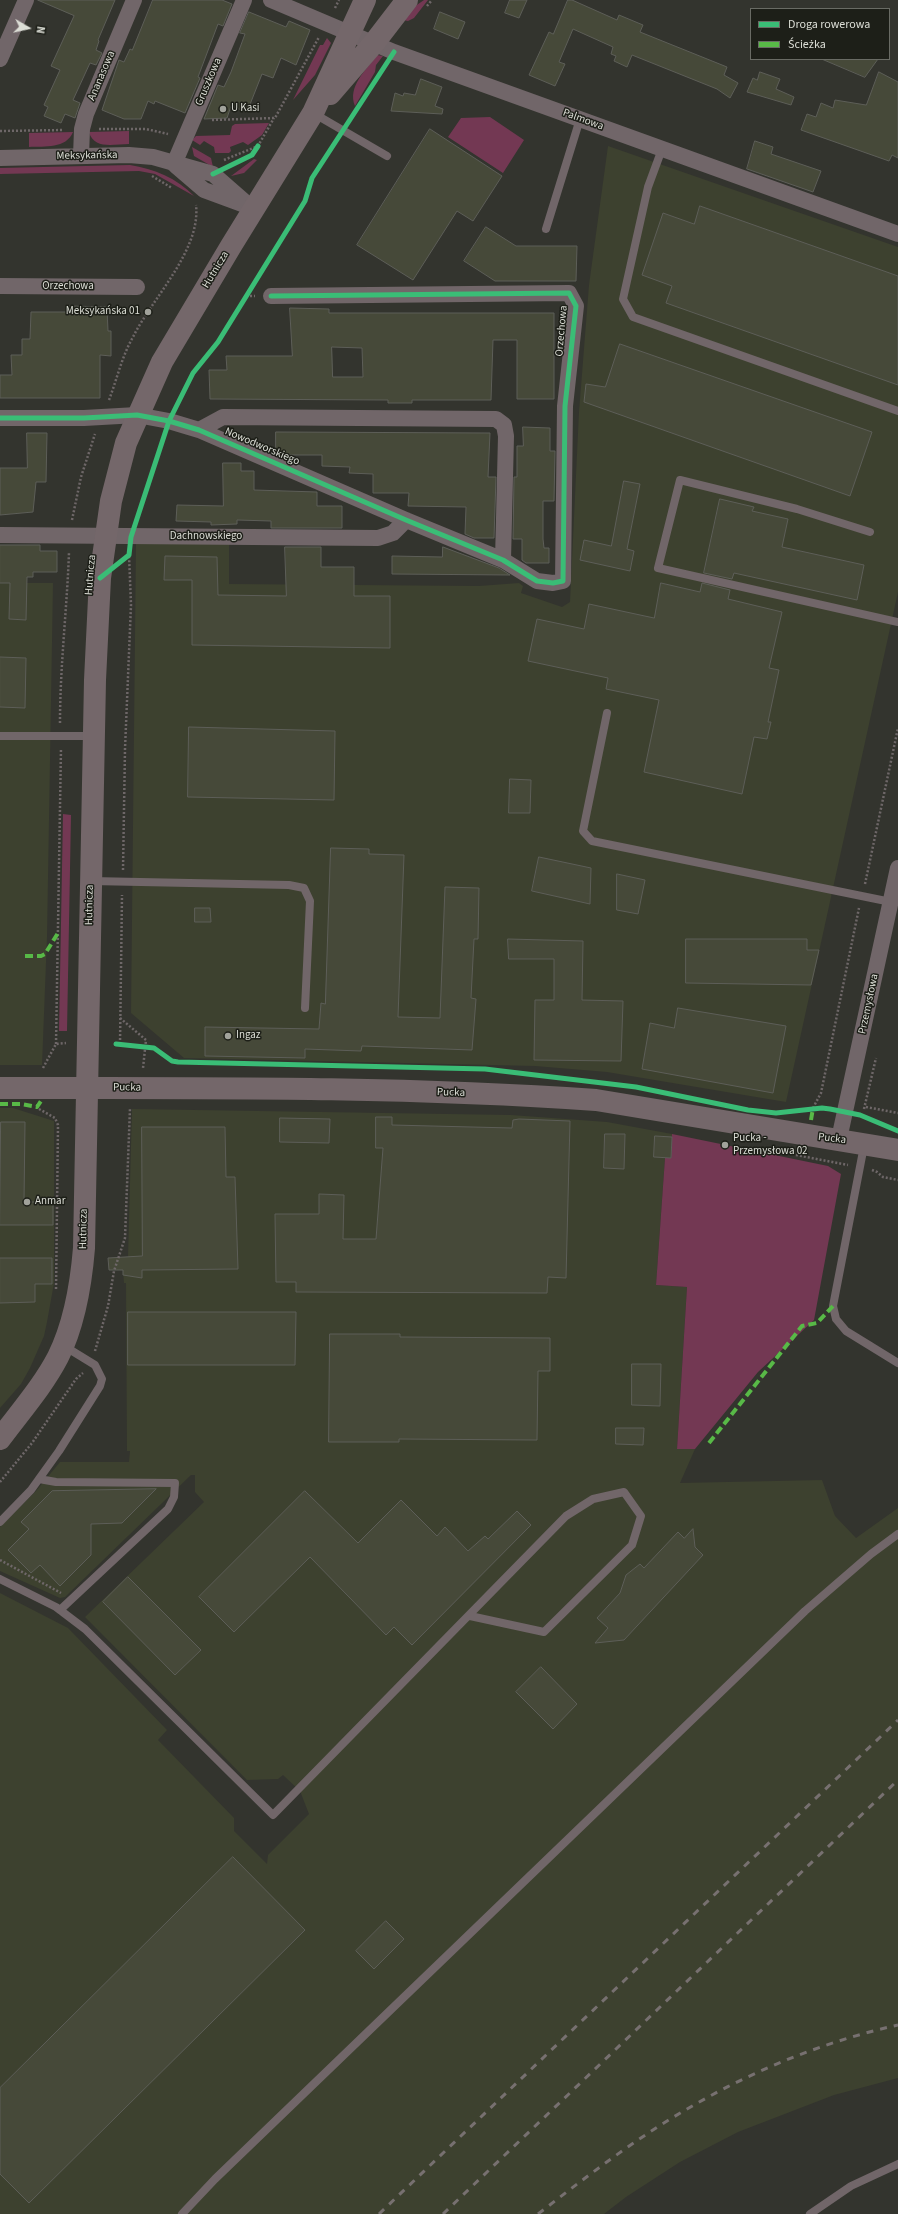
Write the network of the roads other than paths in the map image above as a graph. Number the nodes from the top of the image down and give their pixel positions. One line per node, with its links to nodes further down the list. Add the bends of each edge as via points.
1 (26, 0): 9 (street)
2 (134, 0): 13 (street, Ananasowa, via 86,114 82,129)
3 (244, 0): 16 (street, Gruszkowa)
4 (271, 0): 7 (street, Palmowa)
5 (365, 0): 7 (main road, Hutnicza)
6 (407, 0): 8 (main road, Hutnicza)
7 (350, 33): 8 (street, Palmowa); 10 (main road, Hutnicza)
8 (374, 43): 10 (main road, Hutnicza); 11 (street, Palmowa)
9 (0, 59)
10 (313, 113): 14 (lane); 17 (main road, Hutnicza)
11 (580, 119): 12 (street, Palmowa); 18 (lane)
12 (662, 149): 19 (street, Palmowa); 23 (lane, via 648,187 623,298 633,317)
13 (81, 156): 15 (street, Meksykańska); 16 (street, Meksykańska, via 129,155 152,157)
14 (387, 156)
15 (0, 158)
16 (174, 164): 17 (street, Meksykańska, via 213,174)
17 (254, 209): 24 (main road, Hutnicza, via 162,362)
18 (546, 229)
19 (898, 234)
20 (0, 286): 21 (street, Orzechowa)
21 (137, 287)
22 (271, 296): 31 (street, Orzechowa, via 569,293 576,306 564,414 563,581 537,581)
23 (898, 411)
24 (137, 415): 25 (street, Nowodworskiego); 26 (street, Nowodworskiego); 30 (main road, Hutnicza, via 122,458)
25 (0, 418)
26 (199, 430): 27 (street, Nowodworskiego); 31 (street, Nowodworskiego, via 223,417 496,419 504,425 506,436)
27 (406, 520): 30 (street, Dachnowskiego, via 393,533 378,538); 31 (street, Nowodworskiego)
28 (870, 532): 32 (lane, via 797,509 680,480 658,568)
29 (0, 535): 30 (street, Dachnowskiego)
30 (104, 536): 35 (main road, Hutnicza, via 97,616)
31 (503, 560)
32 (898, 622)
33 (607, 713): 38 (lane, via 583,831 592,841)
34 (0, 736): 35 (lane)
35 (93, 736): 37 (main road, Hutnicza)
36 (898, 868): 38 (street, Przemysłowa)
37 (90, 881): 39 (lane, via 289,885 304,888 310,900); 41 (main road, Hutnicza)
38 (890, 902): 42 (street, Przemysłowa)
39 (305, 1008)
40 (0, 1088): 41 (main road, Pucka)
41 (87, 1088): 42 (main road, Pucka, via 371,1090 596,1100); 45 (main road, Hutnicza, via 84,1248 75,1309)
42 (839, 1140): 43 (main road, Pucka)
43 (864, 1144): 44 (main road, Pucka); 46 (lane, via 832,1306 836,1319 846,1330)
44 (898, 1150)
45 (63, 1345): 47 (main road, Hutnicza, via 47,1375); 48 (lane, via 95,1365 102,1379 60,1451)
46 (898, 1363)
47 (0, 1439)
48 (39, 1479): 49 (lane); 52 (lane, via 56,1482 174,1483 174,1498 168,1509)
49 (0, 1522)
50 (898, 1534): 55 (lane, via 805,1611 220,2174)
51 (0, 1579): 52 (lane)
52 (60, 1610): 53 (lane, via 86,1629 273,1816)
53 (470, 1616): 53 (lane, via 566,1516 592,1499 624,1492 641,1516 632,1545 544,1632)
54 (898, 2164): 56 (lane, via 851,2186)
55 (182, 2214)
56 (810, 2214)

